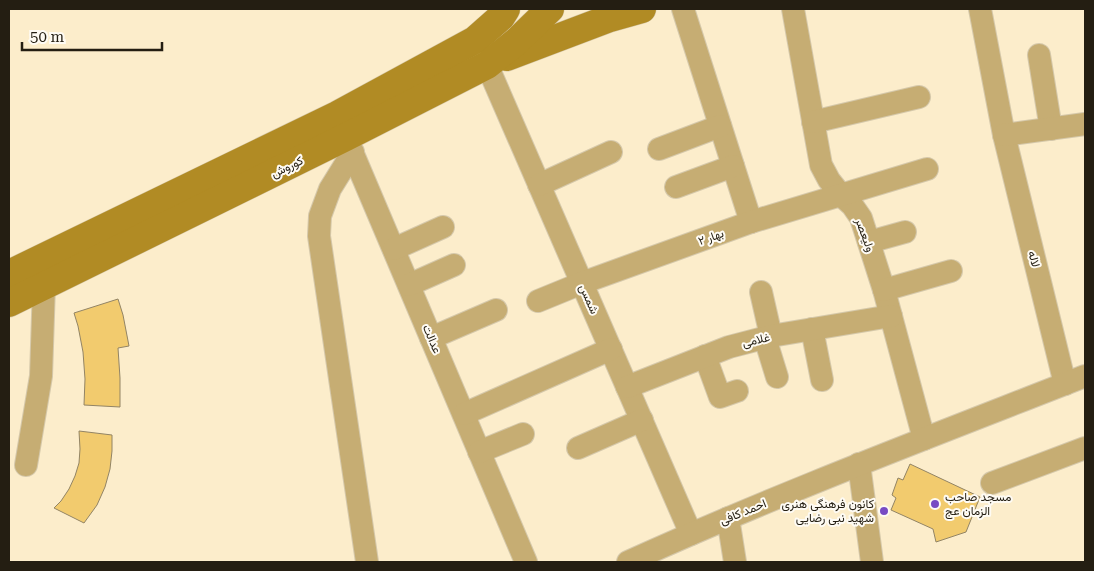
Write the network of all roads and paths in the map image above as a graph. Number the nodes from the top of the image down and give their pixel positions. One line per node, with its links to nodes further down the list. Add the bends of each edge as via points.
1 (506, 9): 14 (main road, کوروش, via 475,40)
2 (550, 9): 8 (main road, کوروش, via 517,41)
3 (642, 9): 8 (main road)
4 (683, 9): 12 (street)
5 (793, 9): 10 (street, ولیعصر)
6 (980, 9): 15 (street, لاله)
7 (1039, 55): 13 (street)
8 (486, 64): 14 (main road, کوروش); 20 (street, شمس)
9 (920, 97): 10 (street)
10 (813, 122): 22 (street, ولیعصر, via 821,165)
11 (1085, 124): 13 (street)
12 (720, 126): 16 (street); 18 (street)
13 (1051, 129): 15 (street)
14 (346, 135): 27 (street, عدالت); 30 (main road, کوروش); 32 (main road, کوروش); 62 (street, via 320,216 319,236)
15 (1004, 135): 47 (street, لاله)
16 (659, 149)
17 (611, 152): 20 (street)
18 (733, 166): 21 (street); 23 (street)
19 (927, 169): 22 (street, بهار ۲)
20 (539, 185): 31 (street, شمس)
21 (676, 187)
22 (842, 195): 23 (street, بهار ۲); 26 (street, ولیعصر, via 861,218)
23 (751, 222): 31 (street, بهار ۲)
24 (443, 227): 27 (street)
25 (905, 232): 26 (street)
26 (869, 242): 34 (street, ولیعصر)
27 (394, 249): 33 (street, عدالت)
28 (454, 265): 33 (street)
29 (951, 271): 34 (street)
30 (9, 274)
31 (582, 283): 36 (street, بهار ۲); 43 (street, شمس)
32 (44, 285): 37 (main road, کوروش); 58 (street, via 41,376)
33 (409, 285): 42 (street, عدالت)
34 (884, 290): 39 (street, ولیعصر)
35 (761, 292): 41 (street)
36 (538, 301)
37 (9, 303)
38 (496, 310): 42 (street)
39 (891, 316): 40 (street, غلامی); 53 (street, ولیعصر)
40 (812, 330): 41 (street, غلامی); 46 (street)
41 (768, 337): 44 (street, غلامی); 45 (street)
42 (431, 338): 50 (street, عدالت)
43 (611, 349): 48 (street, شمس); 50 (street)
44 (704, 356): 48 (street, غلامی); 49 (street, via 720,397)
45 (777, 377)
46 (822, 380)
47 (1075, 380): 53 (street, احمد کافی)
48 (627, 387): 51 (street, شمس)
49 (737, 391)
50 (464, 414): 56 (street, عدالت)
51 (642, 420): 54 (street); 61 (street, شمس)
52 (523, 434): 56 (street)
53 (924, 439): 57 (street, احمد کافی)
54 (578, 448)
55 (1085, 448): 59 (street)
56 (479, 452): 63 (street, عدالت)
57 (859, 464): 60 (street, احمد کافی); 66 (street)
58 (26, 465)
59 (992, 483)
60 (728, 518): 61 (street, احمد کافی); 65 (street)
61 (691, 534): 64 (street, احمد کافی)
62 (367, 562)
63 (526, 562)
64 (628, 562)
65 (735, 562)
66 (872, 562)

